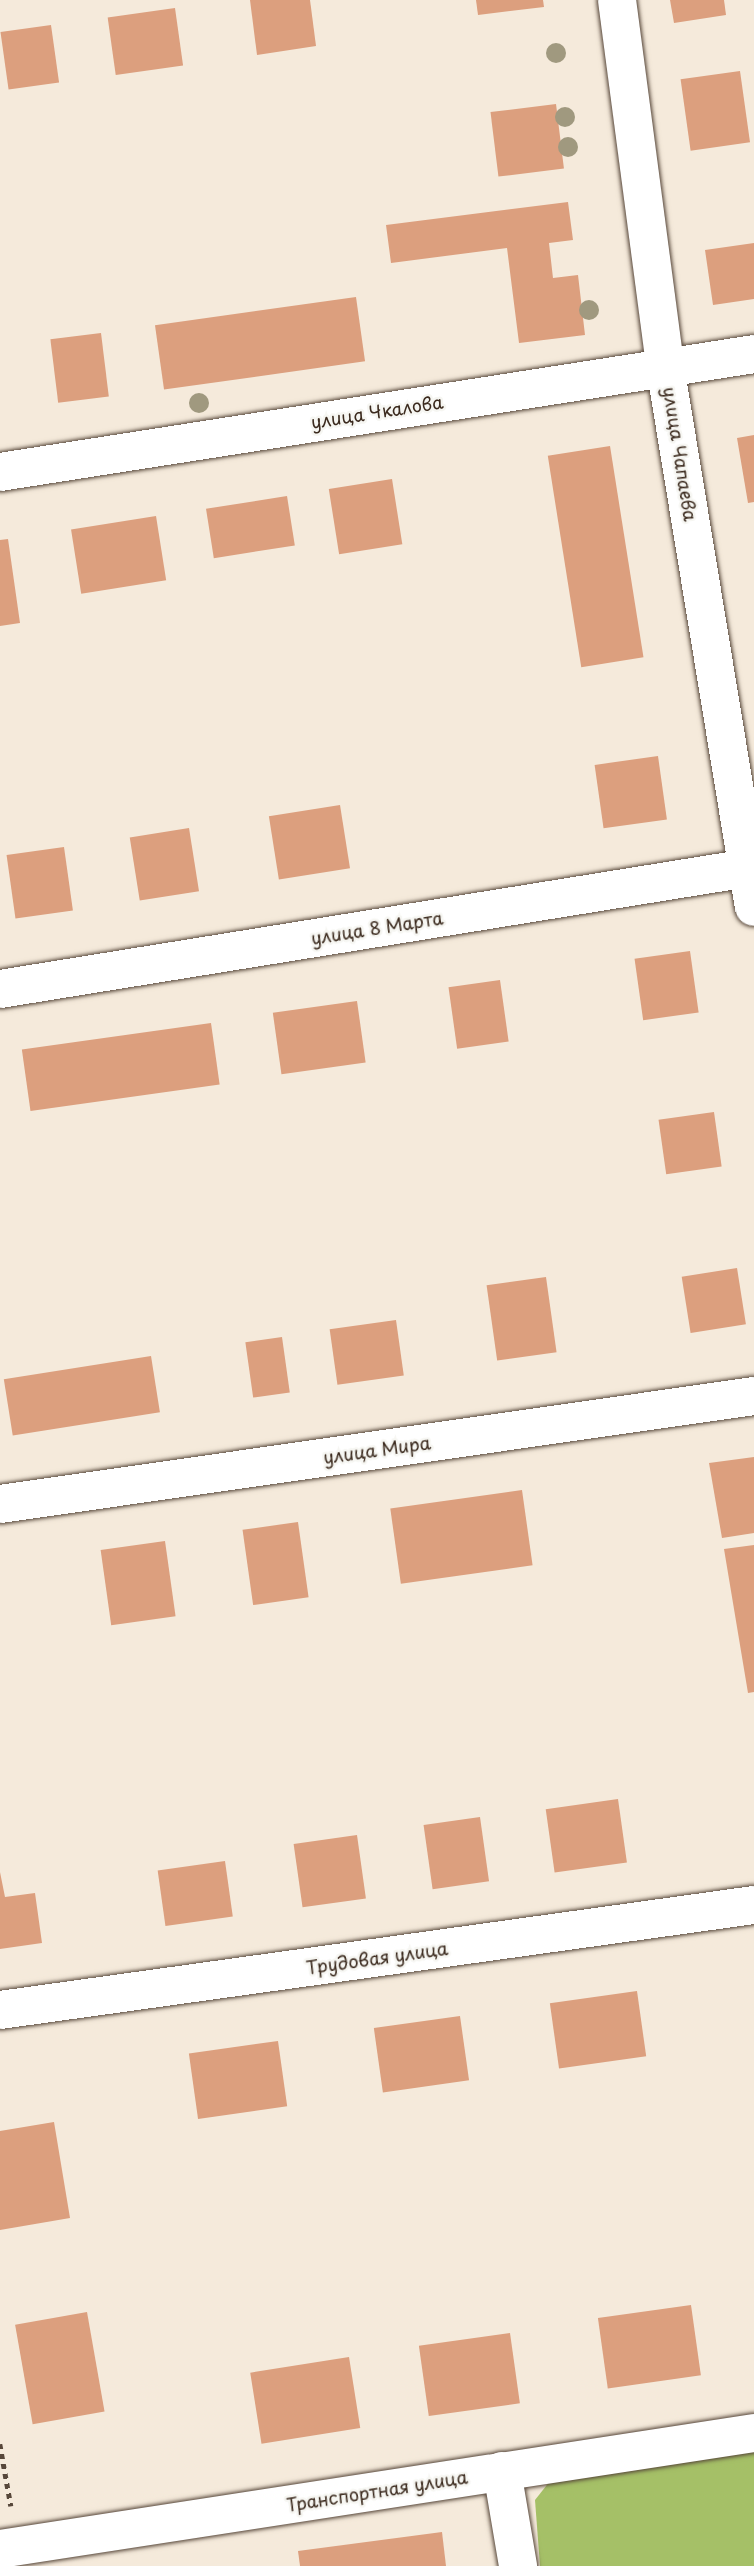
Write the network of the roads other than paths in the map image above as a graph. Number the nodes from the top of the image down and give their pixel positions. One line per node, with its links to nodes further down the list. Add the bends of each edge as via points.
1 (617, 0): 3 (street, улица Чапаева)
2 (754, 354): 3 (street, улица Чкалова)
3 (665, 366): 4 (street, улица Чкалова); 5 (street, улица Чапаева)
4 (0, 472)
5 (751, 868): 6 (street, улица Чапаева); 7 (street, улица 8 Марта)
6 (754, 906)
7 (0, 989)
8 (754, 1396): 9 (street, улица Мира)
9 (0, 1504)
10 (754, 1905): 11 (street, Трудовая улица)
11 (0, 2010)
12 (754, 2433): 13 (street, Транспортная улица)
13 (502, 2471): 14 (street, Транспортная улица); 15 (street)
14 (0, 2549)
15 (518, 2566)

